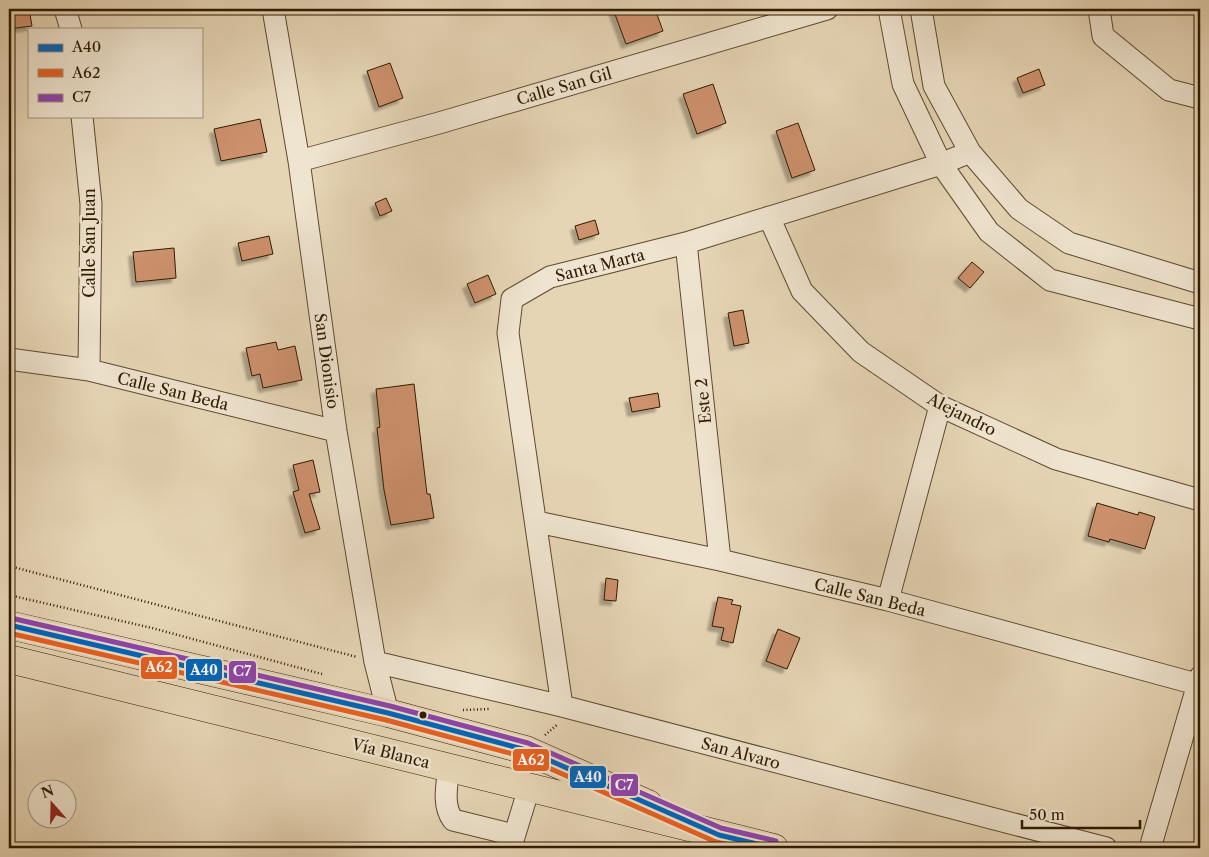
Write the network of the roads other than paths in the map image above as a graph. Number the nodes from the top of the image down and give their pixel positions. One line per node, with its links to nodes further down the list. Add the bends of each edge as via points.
1 (65, 9): 7 (street)
2 (272, 9): 11 (street, San Dionisio)
3 (827, 9): 11 (street, Calle San Gil)
4 (889, 9): 12 (street, via 902,84)
5 (921, 9): 10 (street, via 934,86)
6 (1099, 9): 8 (street, via 1104,36 1169,90)
7 (70, 28)
8 (1200, 98)
9 (82, 118): 18 (street, Calle San Juan, via 91,204)
10 (970, 152): 12 (street, Santa Marta); 15 (street, via 1019,209 1069,243)
11 (299, 161): 20 (street, San Dionisio)
12 (941, 164): 13 (street, Santa Marta); 16 (street, via 988,232 1050,280)
13 (769, 217): 14 (street, Santa Marta); 19 (street, Alejandro, via 802,291 861,352)
14 (686, 243): 22 (street, Santa Marta, via 550,277 512,299 508,333); 23 (street, Este 2)
15 (1200, 283)
16 (1200, 319)
17 (9, 359): 18 (street, Calle San Beda)
18 (89, 370): 20 (street, Calle San Beda)
19 (940, 406): 21 (street, Alejandro, via 1056,459); 24 (street)
20 (336, 430): 27 (street, San Dionisio)
21 (1200, 500)
22 (537, 522): 23 (street, Calle San Beda); 29 (street, Santa Marta)
23 (720, 560): 24 (street, Calle San Beda)
24 (888, 600): 28 (street, Calle San Beda)
25 (9, 624): 30 (highway)
26 (9, 658): 31 (highway, Vía Blanca)
27 (375, 662): 29 (street, San Alvaro); 30 (street, San Dionisio)
28 (1200, 682): 37 (street)
29 (562, 706): 36 (street, San Alvaro)
30 (388, 713): 33 (highway, via 526,750)
31 (449, 768): 32 (highway, Vía Blanca); 34 (street, via 447,804 453,820)
32 (529, 788): 33 (highway, Vía Blanca); 34 (street)
33 (718, 835): 35 (highway, Vía Blanca)
34 (513, 842)
35 (774, 848)
36 (1106, 848)
37 (1150, 848)

